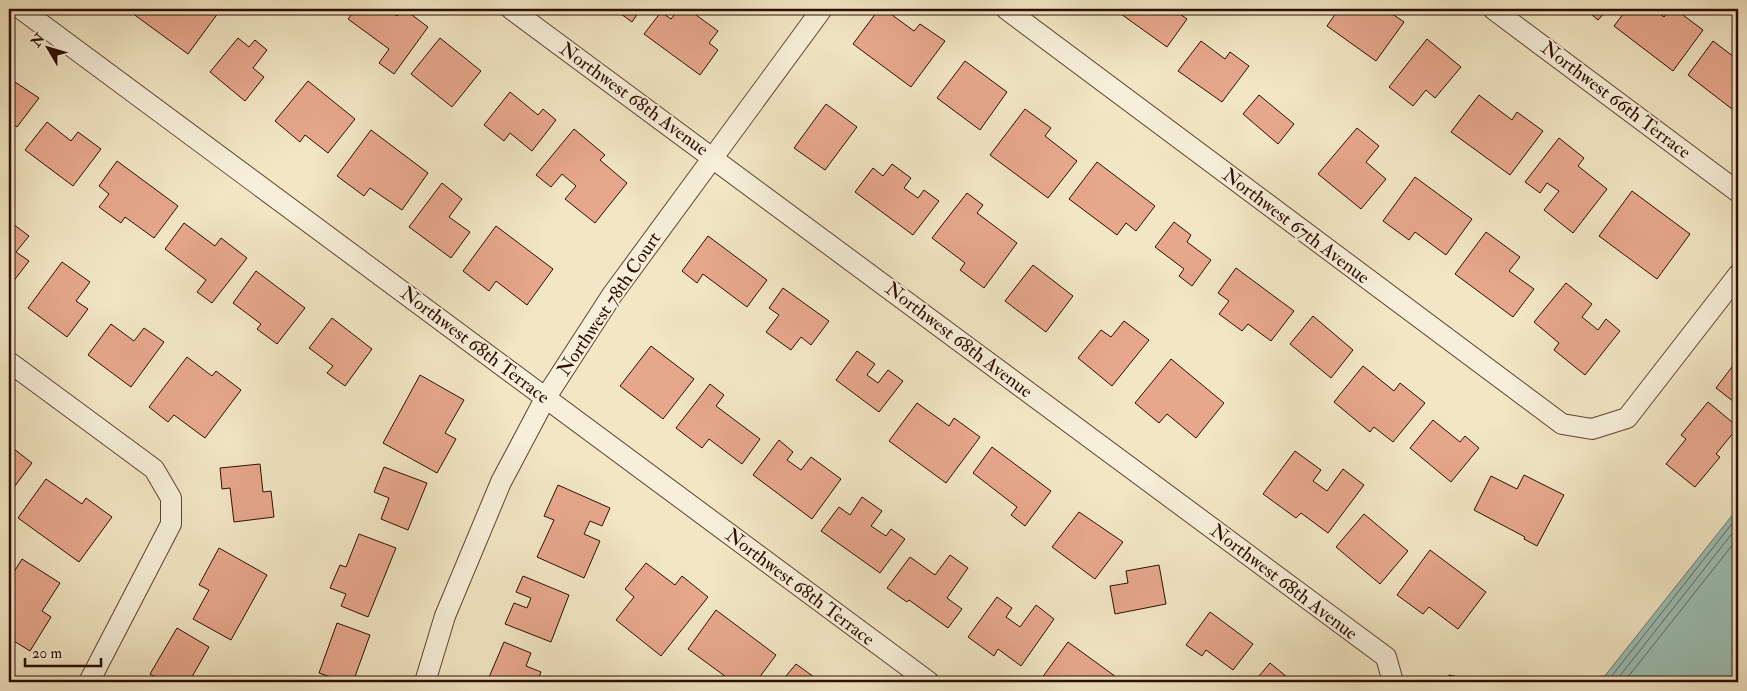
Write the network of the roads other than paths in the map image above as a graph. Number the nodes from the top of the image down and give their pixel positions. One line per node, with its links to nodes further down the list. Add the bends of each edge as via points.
1 (21, 9): 10 (street, Northwest 68th Terrace)
2 (511, 9): 6 (street, Northwest 68th Avenue)
3 (822, 9): 6 (street, Northwest 78th Court)
4 (1006, 9): 8 (street, Northwest 67th Avenue, via 1562,424 1592,430 1627,418)
5 (1493, 9): 7 (street, Northwest 66th Terrace)
6 (712, 157): 10 (street, Northwest 78th Court, via 612,295); 14 (street, Northwest 68th Avenue, via 1386,657)
7 (1738, 192)
8 (1738, 275)
9 (9, 362): 11 (street, via 154,469 171,498 171,524)
10 (546, 397): 12 (street, Northwest 78th Court, via 500,482 445,616); 13 (street, Northwest 68th Terrace)
11 (89, 682)
12 (426, 682)
13 (929, 682)
14 (1393, 682)

